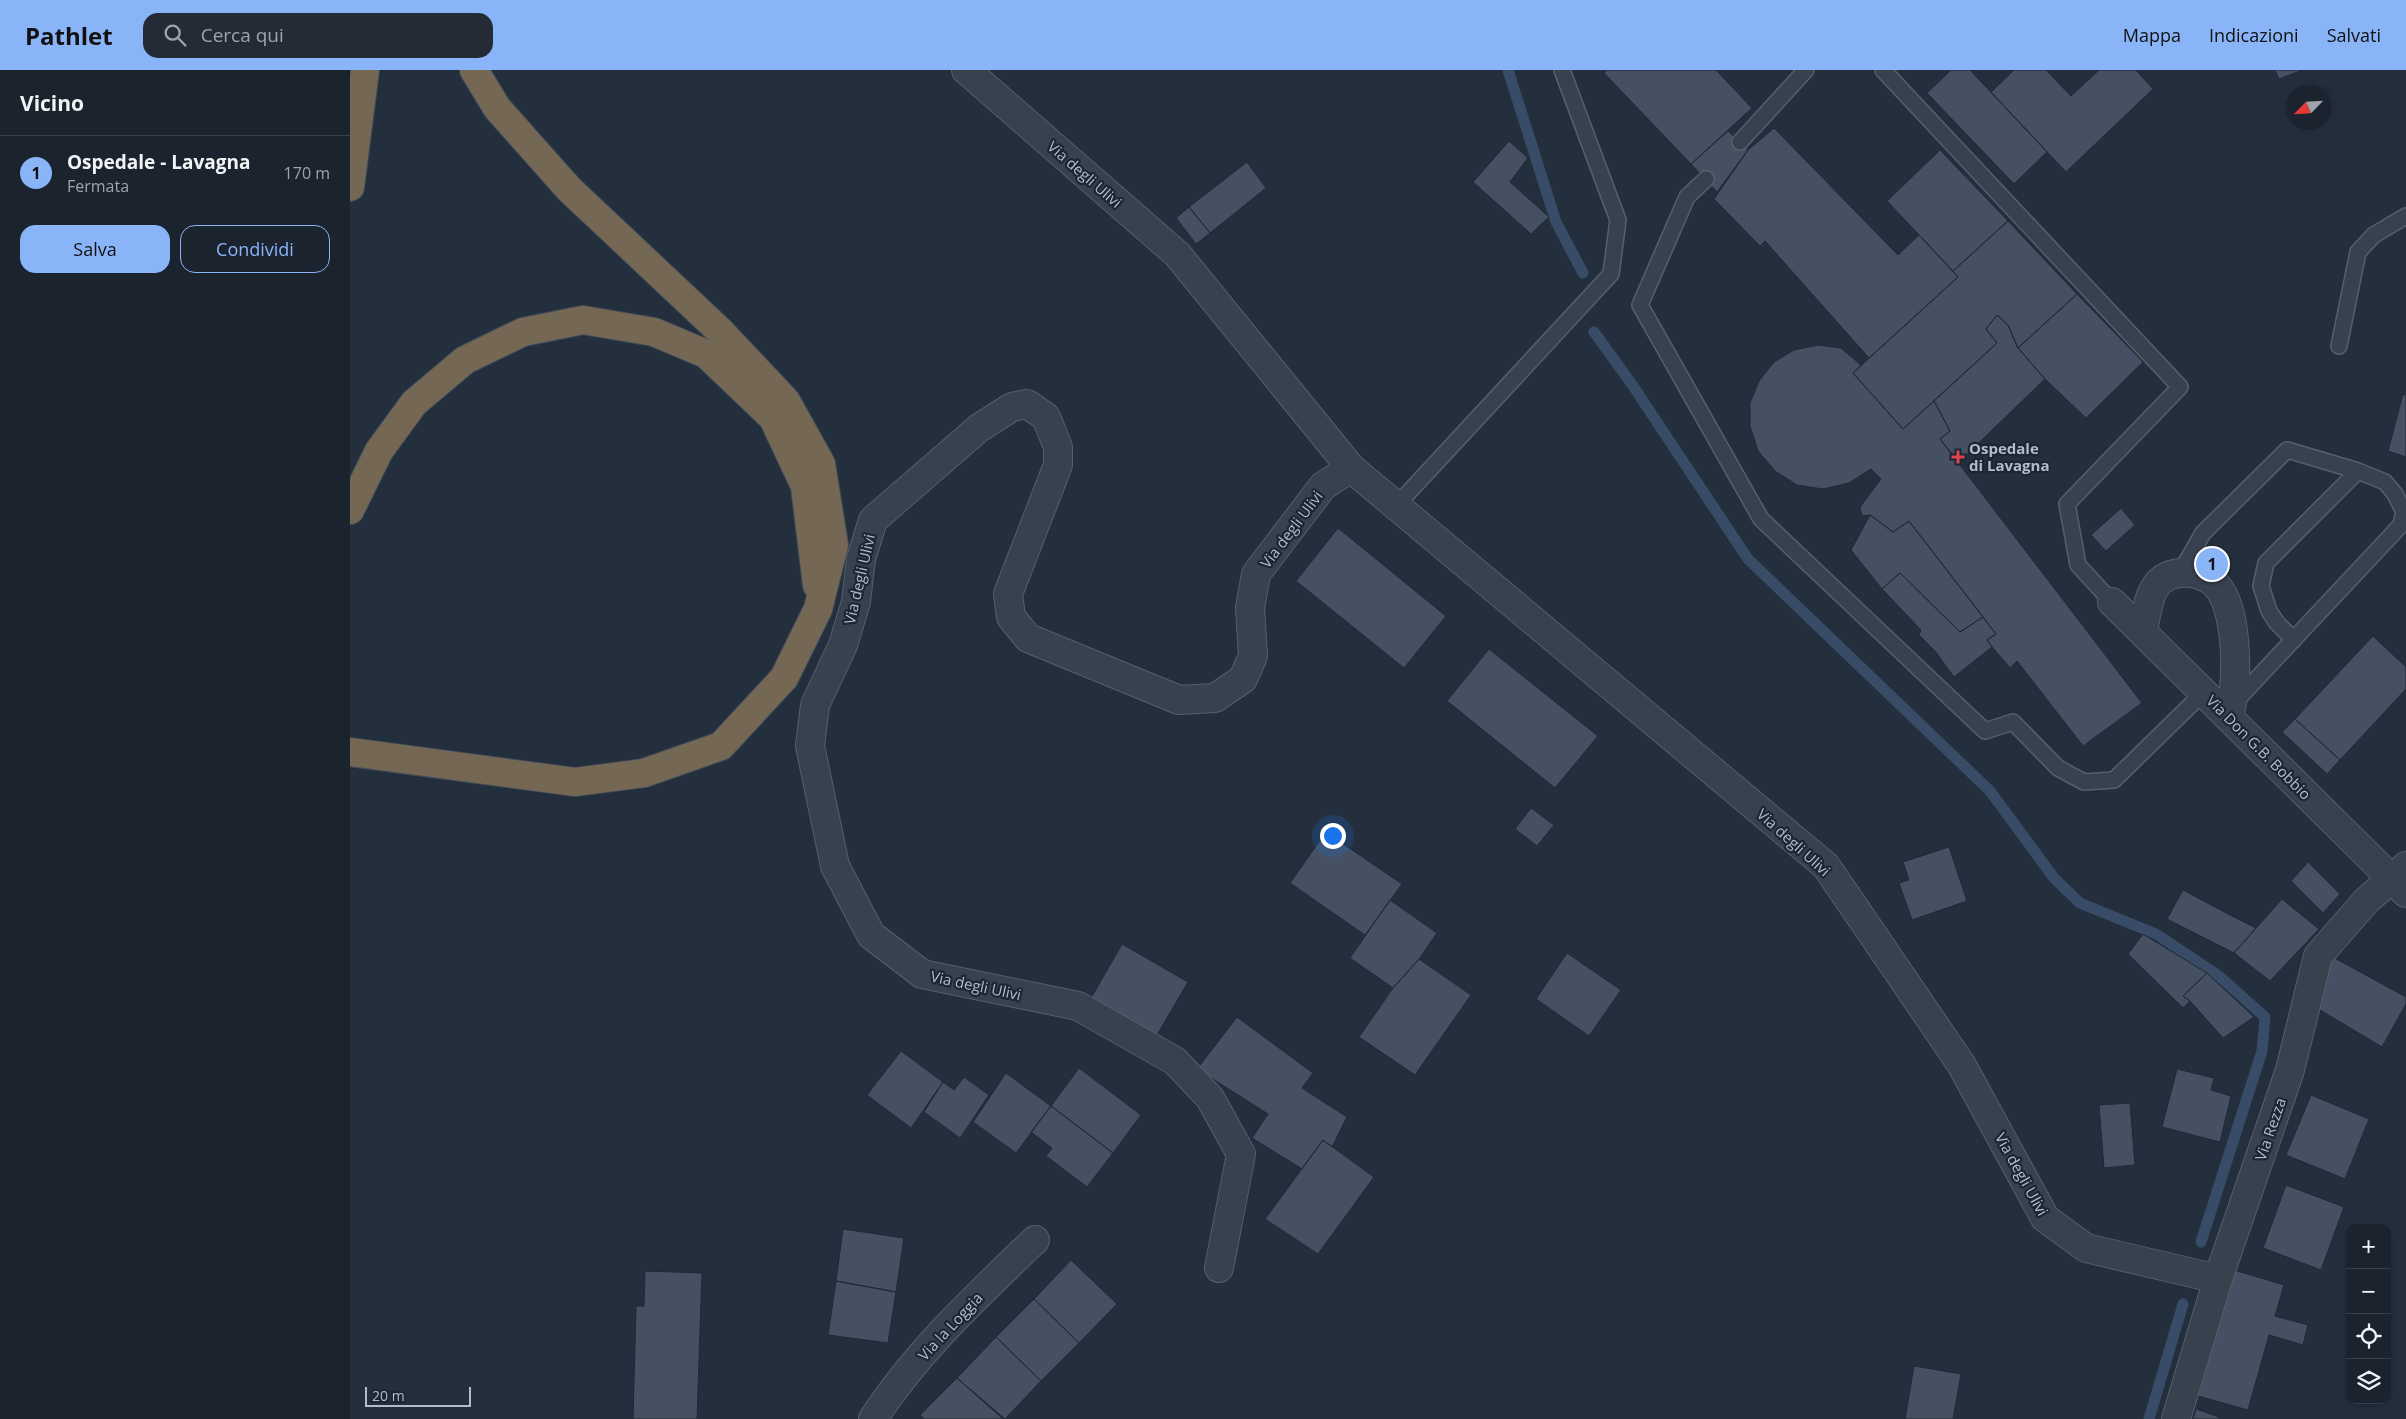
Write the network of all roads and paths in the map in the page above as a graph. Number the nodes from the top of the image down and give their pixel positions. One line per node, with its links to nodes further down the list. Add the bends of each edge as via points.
1 (365, 70): 9 (highway)
2 (474, 70): 18 (highway, via 497,108 569,189 721,332 786,401 821,464 834,545)
3 (966, 70): 12 (street, Via degli Ulivi, via 1177,254)
4 (1562, 70): 14 (lane, via 1618,220 1610,274)
5 (1806, 70): 7 (lane)
6 (1884, 70): 17 (lane, via 2180,387 2067,504 2078,565)
7 (1740, 142)
8 (1706, 179): 21 (lane, via 1687,197 1640,305 1761,519 1984,731 2013,722 2058,768 2084,782 2114,780)
9 (350, 187)
10 (2406, 216): 11 (lane, via 2374,235 2358,252)
11 (2338, 346)
12 (1351, 468): 14 (street, Via degli Ulivi); 26 (street, Via degli Ulivi, via 1323,486 1256,574 1250,608 1253,656 1243,679 1215,698 1179,700 1028,638 1012,617 1008,594 1058,465 1058,447 1046,417 1027,404 1012,407 979,428 873,520 861,559 856,602 848,628 815,705 810,746 835,866 871,935 922,974 1078,1006 1175,1061 1210,1098 1241,1154)
13 (2358, 471): 16 (lane, via 2287,450 2204,533); 20 (lane, via 2266,563 2261,586 2269,611); 20 (lane, via 2385,482 2396,494 2404,512 2400,525)
14 (1395, 507): 27 (street, Via degli Ulivi, via 1826,866 1961,1064 2045,1218 2086,1248)
15 (350, 510): 18 (highway, via 379,451 414,403 465,360 523,332 583,320 654,332 706,354 773,418 805,486)
16 (2180, 573): 19 (street, via 2159,580 2150,594); 22 (street, via 2209,579 2220,590 2229,609 2236,659)
17 (2112, 602): 19 (street, Via Don G.B. Bobbio)
18 (818, 609): 23 (highway, via 784,678 721,746 644,773 575,782)
19 (2143, 631): 21 (street, Via Don G.B. Bobbio)
20 (2294, 640): 22 (lane)
21 (2204, 692): 22 (street, Via Don G.B. Bobbio)
22 (2231, 711): 24 (street, Via Don G.B. Bobbio)
23 (352, 752)
24 (2401, 879): 27 (street, Via Rezza, via 2366,900 2318,956 2290,1070)
25 (1035, 1240): 28 (street, Via la Loggia, via 949,1323 888,1396)
26 (1219, 1268)
27 (2218, 1279): 29 (street, Via Rezza)
28 (873, 1419)
29 (2176, 1419)

